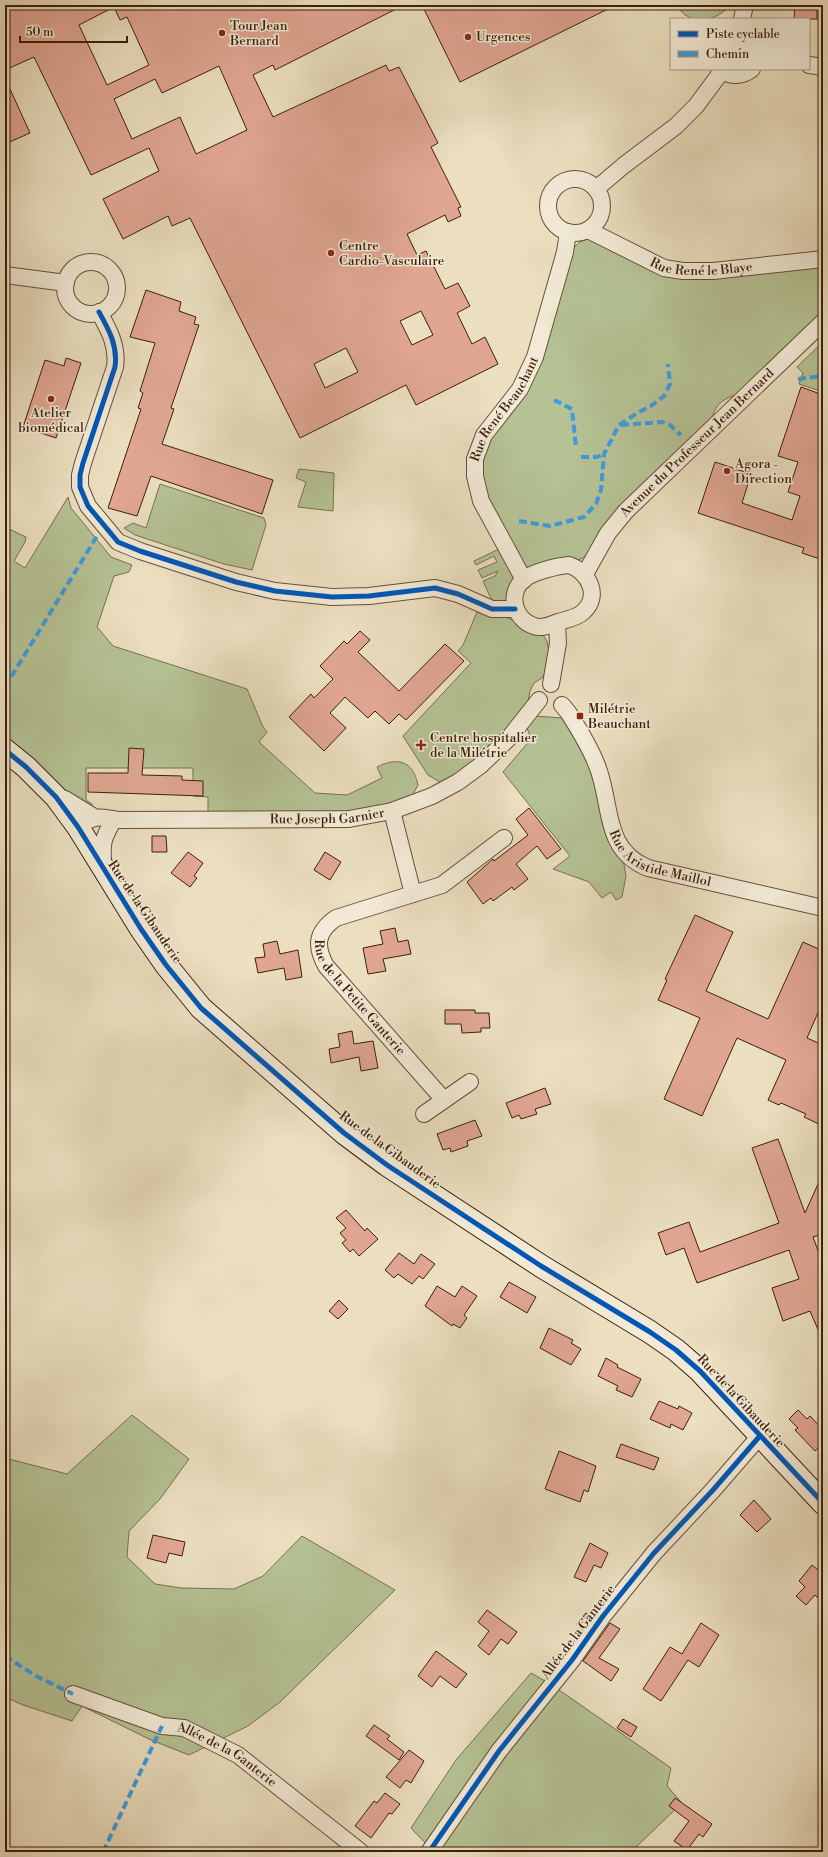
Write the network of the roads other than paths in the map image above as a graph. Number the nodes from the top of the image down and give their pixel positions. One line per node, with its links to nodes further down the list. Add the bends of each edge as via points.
1 (745, 5): 2 (street)
2 (742, 18)
3 (810, 65): 4 (street)
4 (823, 67)
5 (720, 70): 6 (street, via 740,75); 7 (street, via 696,106 676,126)
6 (750, 70)
7 (596, 189): 8 (street, via 602,204 601,212); 9 (street, via 577,180 562,182 552,193 548,208 550,216 557,226)
8 (588, 230): 9 (street); 10 (street, Rue René le Blaye, via 664,268 682,271 713,271)
9 (568, 232): 16 (street, Rue René Beauchant, via 565,252 533,363 520,389 484,434 475,459 475,476 481,502)
10 (823, 259)
11 (5, 274): 12 (street)
12 (66, 283): 13 (street, via 67,298 76,309 88,314); 13 (street, via 72,270 84,263 106,267 116,280 116,296 109,306)
13 (99, 312): 17 (street, via 108,328 117,356 83,463 80,487 88,506 118,542 236,582 275,591 332,597 369,596 435,588 458,594 492,609)
14 (823, 322): 15 (street, Avenue du Professeur Jean Bernard, via 626,511 608,533)
15 (584, 574): 16 (street, via 569,565 559,566); 18 (street, via 592,590 588,607 582,614)
16 (524, 580): 17 (street, via 517,588)
17 (515, 609): 18 (street, via 527,624 536,627)
18 (557, 623): 19 (street, via 558,644)
19 (551, 684)
20 (539, 700): 23 (street, Rue Joseph Garnier, via 509,738 481,765 458,782 432,796)
21 (562, 705): 29 (street, Rue Aristide Maillol, via 597,763 616,840 628,857 648,868)
22 (5, 750): 25 (street, Rue de la Gibauderie, via 26,767)
23 (392, 811): 24 (street, Rue Joseph Garnier, via 349,819); 28 (street)
24 (114, 819): 25 (street); 25 (street, Rue Joseph Garnier, via 104,817); 27 (street, via 104,835)
25 (85, 827): 27 (street, Rue de la Gibauderie)
26 (504, 838): 28 (street, Rue de la Petite Ganterie, via 442,885)
27 (103, 868): 33 (street, Rue de la Gibauderie, via 145,935 202,1008 338,1128 408,1179 676,1350 700,1371)
28 (414, 894): 31 (street, Rue de la Petite Ganterie, via 336,918 327,924 320,934 319,946 326,966)
29 (823, 908)
30 (470, 1082): 31 (street)
31 (444, 1100): 32 (street)
32 (424, 1114)
33 (759, 1437): 34 (street, Rue de la Gibauderie); 37 (street, Allée de la Ganterie, via 654,1553 612,1604 572,1660 499,1751)
34 (823, 1503)
35 (73, 1694): 36 (street, Allée de la Ganterie, via 162,1726 184,1728 238,1755)
36 (361, 1852)
37 (429, 1852)

